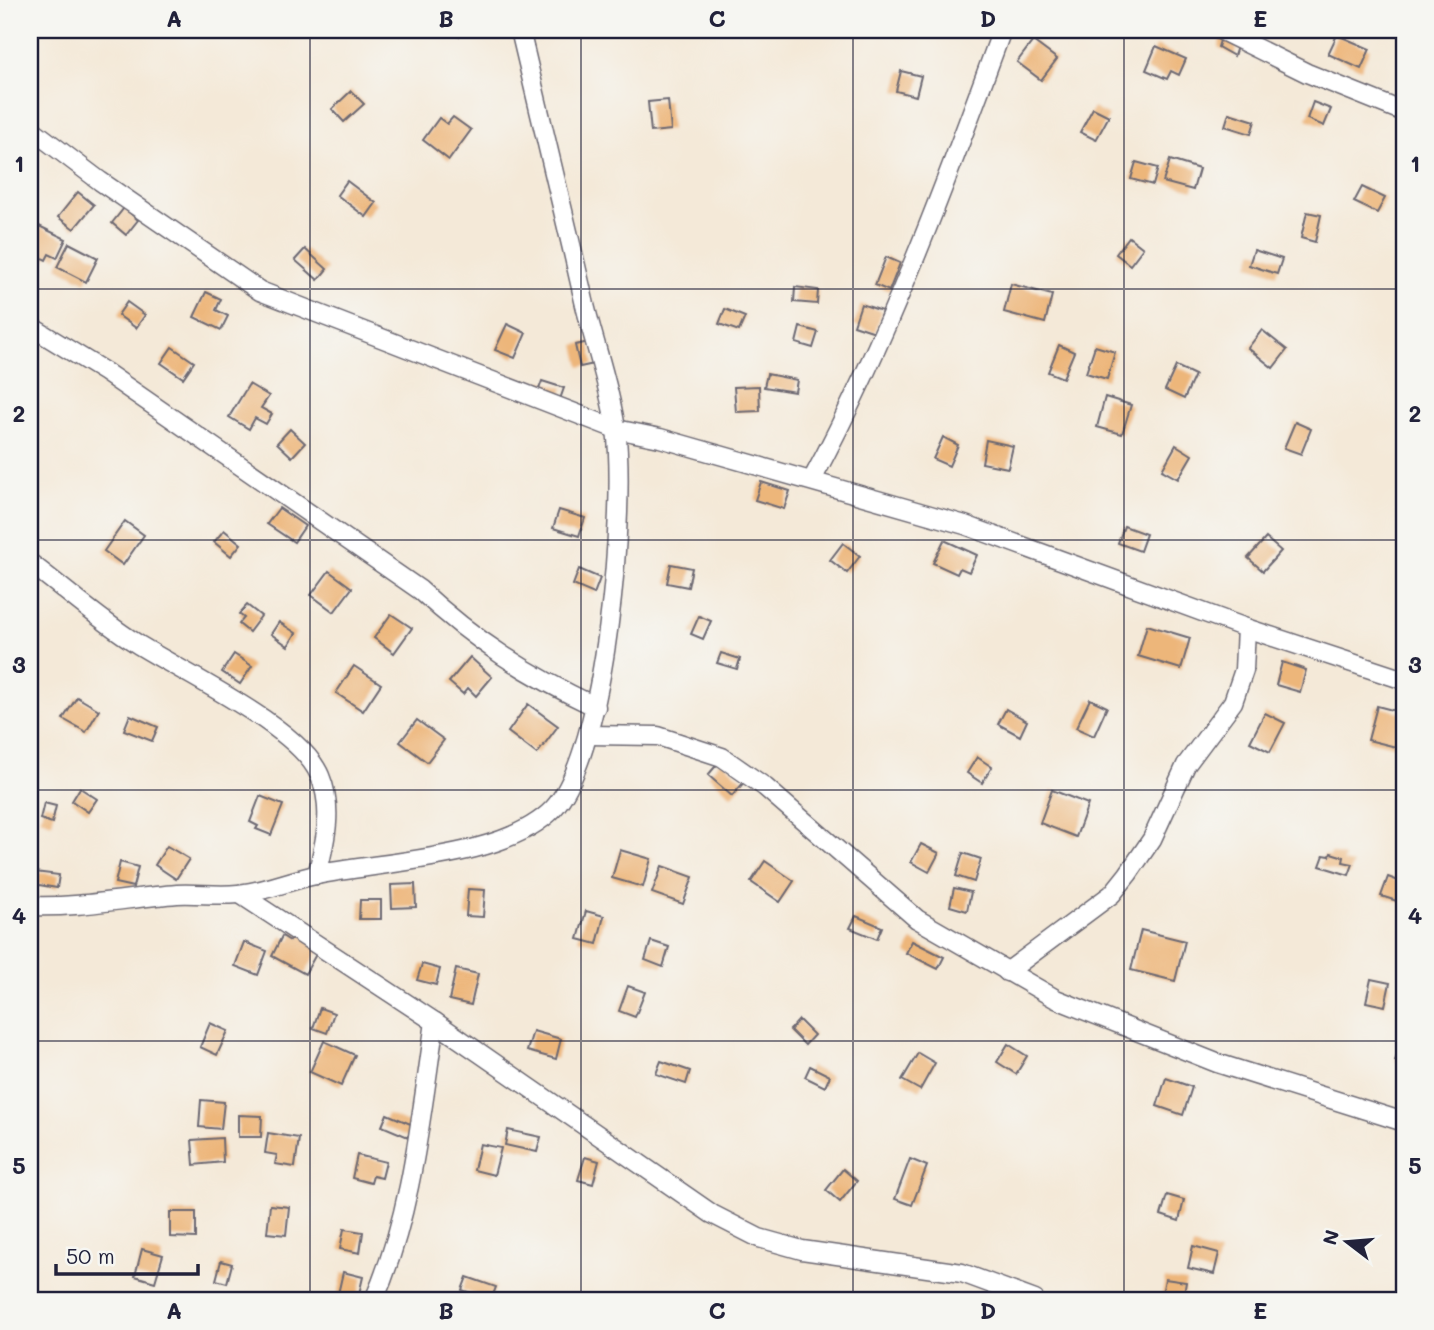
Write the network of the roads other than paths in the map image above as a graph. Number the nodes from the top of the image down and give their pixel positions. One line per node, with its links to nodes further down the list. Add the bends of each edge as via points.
1 (520, 30): 7 (street)
2 (1002, 30): 8 (street, via 933,220 838,433)
3 (1220, 30): 4 (street, via 1307,73)
4 (1404, 112)
5 (30, 128): 7 (street, via 260,291)
6 (30, 326): 12 (street, via 105,372 420,590 520,670)
7 (616, 429): 8 (street); 12 (street, via 610,612)
8 (812, 480): 10 (street, via 965,525)
9 (30, 563): 14 (street, via 135,643 199,679 300,749 319,773 327,798 325,843)
10 (1246, 628): 11 (street); 17 (street, via 1244,670 1233,702 1186,765 1152,839 1129,874 1112,894)
11 (1404, 680)
12 (596, 707): 13 (street)
13 (589, 735): 14 (street, via 572,780 554,808 512,836 464,850); 17 (street, via 658,736 722,757 765,787 917,919)
14 (317, 875): 15 (street)
15 (240, 894): 16 (street, via 179,894 64,908); 18 (street)
16 (30, 906)
17 (1007, 972): 19 (street, via 1136,1033)
18 (435, 1022): 20 (street, via 414,1155 388,1269); 21 (street, via 712,1214 758,1238 802,1250 962,1273)
19 (1404, 1122)
20 (374, 1300)
21 (1035, 1300)

